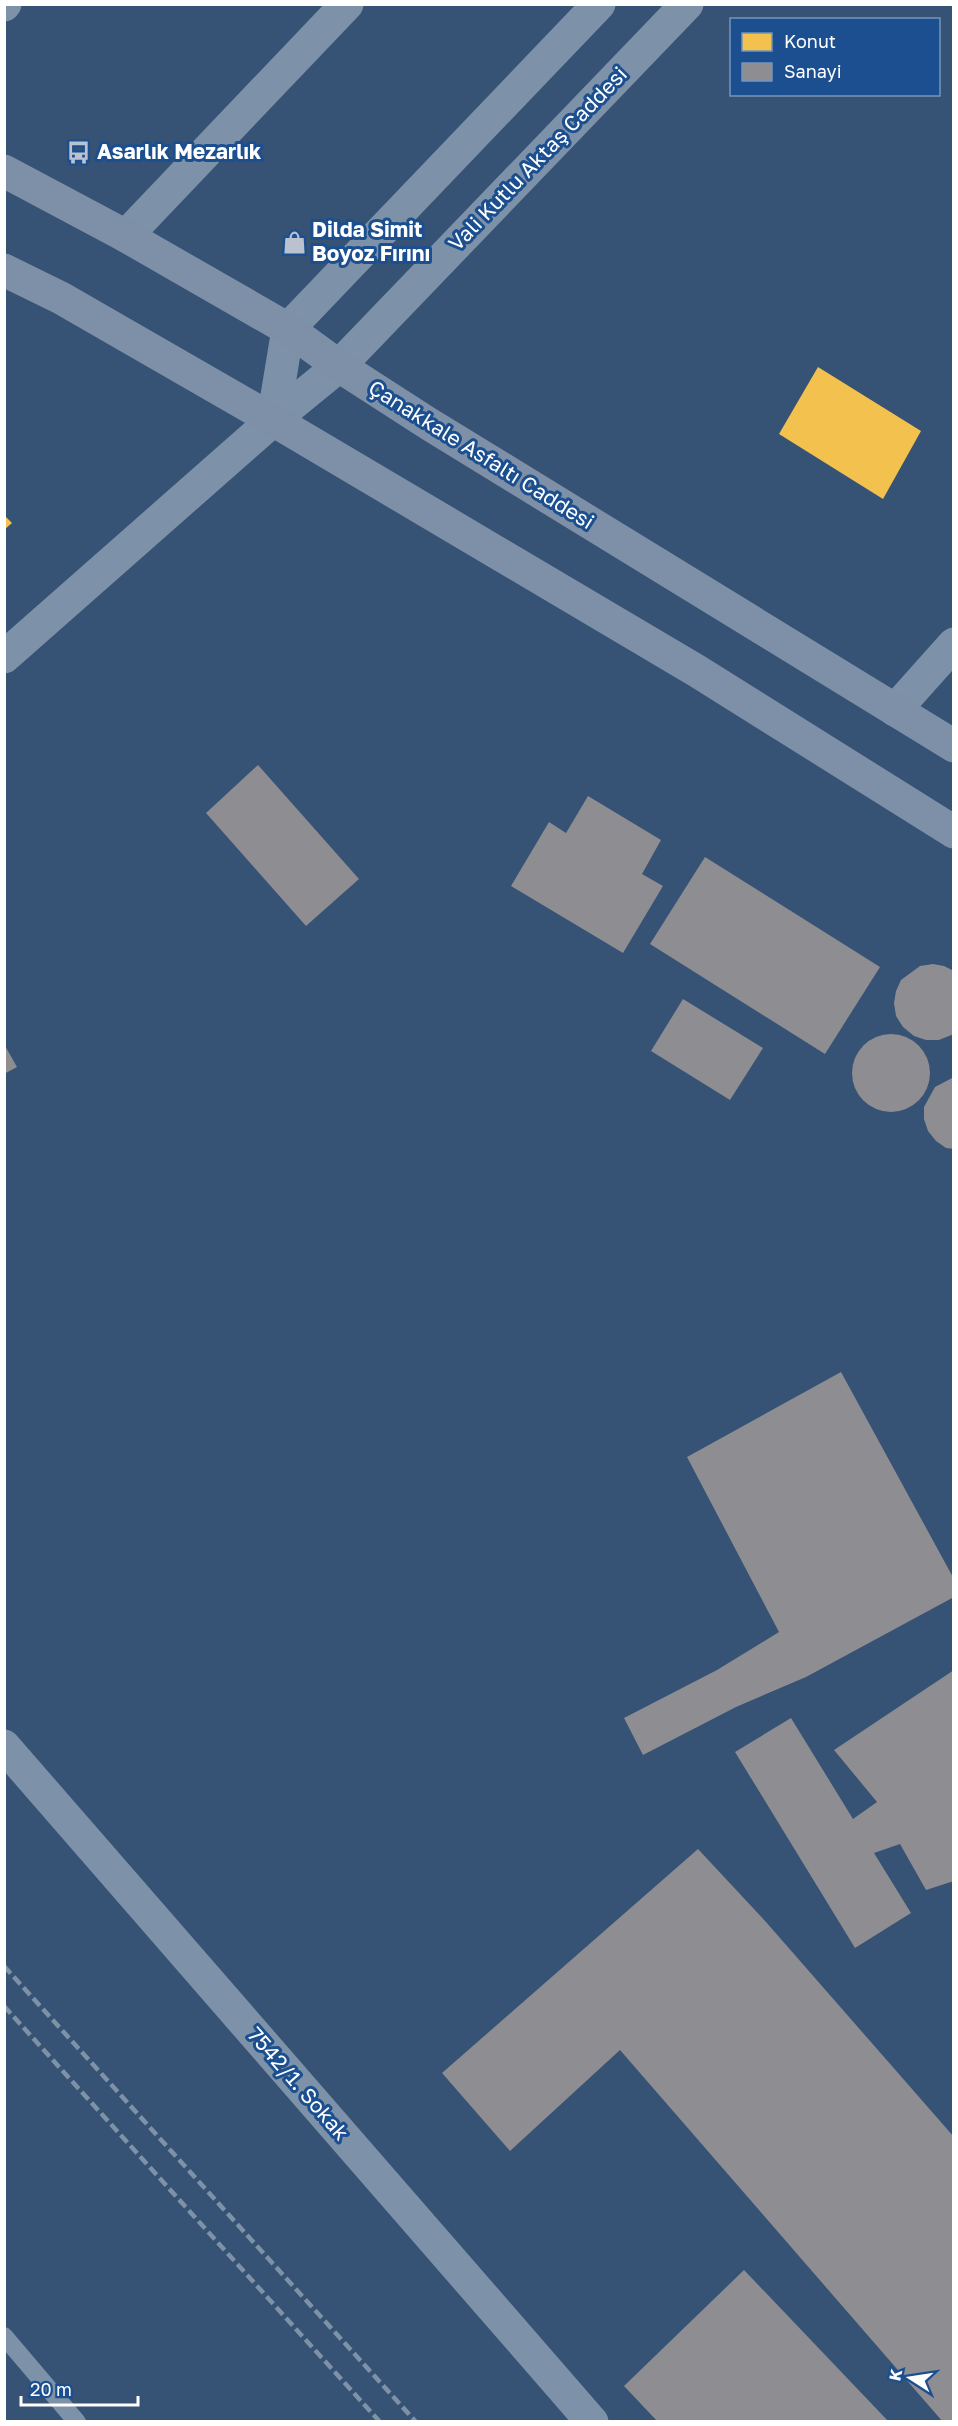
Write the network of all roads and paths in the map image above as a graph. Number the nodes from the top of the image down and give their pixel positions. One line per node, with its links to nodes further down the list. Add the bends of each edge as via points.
1 (347, 4): 5 (street)
2 (598, 4): 7 (street)
3 (687, 4): 8 (street, Vali Kutlu Aktaş Caddesi)
4 (4, 171): 5 (highway, Çanakkale Asfaltı Caddesi)
5 (126, 236): 7 (highway, Çanakkale Asfaltı Caddesi)
6 (4, 270): 9 (highway, via 61,298)
7 (288, 329): 8 (highway, Çanakkale Asfaltı Caddesi); 9 (street)
8 (339, 366): 9 (street, Vali Kutlu Aktaş Caddesi); 12 (highway, Çanakkale Asfaltı Caddesi)
9 (273, 420): 11 (street, Vali Kutlu Aktaş Caddesi); 14 (highway, via 697,671)
10 (954, 644): 12 (street)
11 (4, 657)
12 (895, 710): 13 (highway, Çanakkale Asfaltı Caddesi)
13 (954, 746)
14 (954, 832)
15 (4, 1746): 18 (street, 7542/1. Sokak)
16 (4, 2336): 17 (lane)
17 (77, 2421)
18 (592, 2421)

